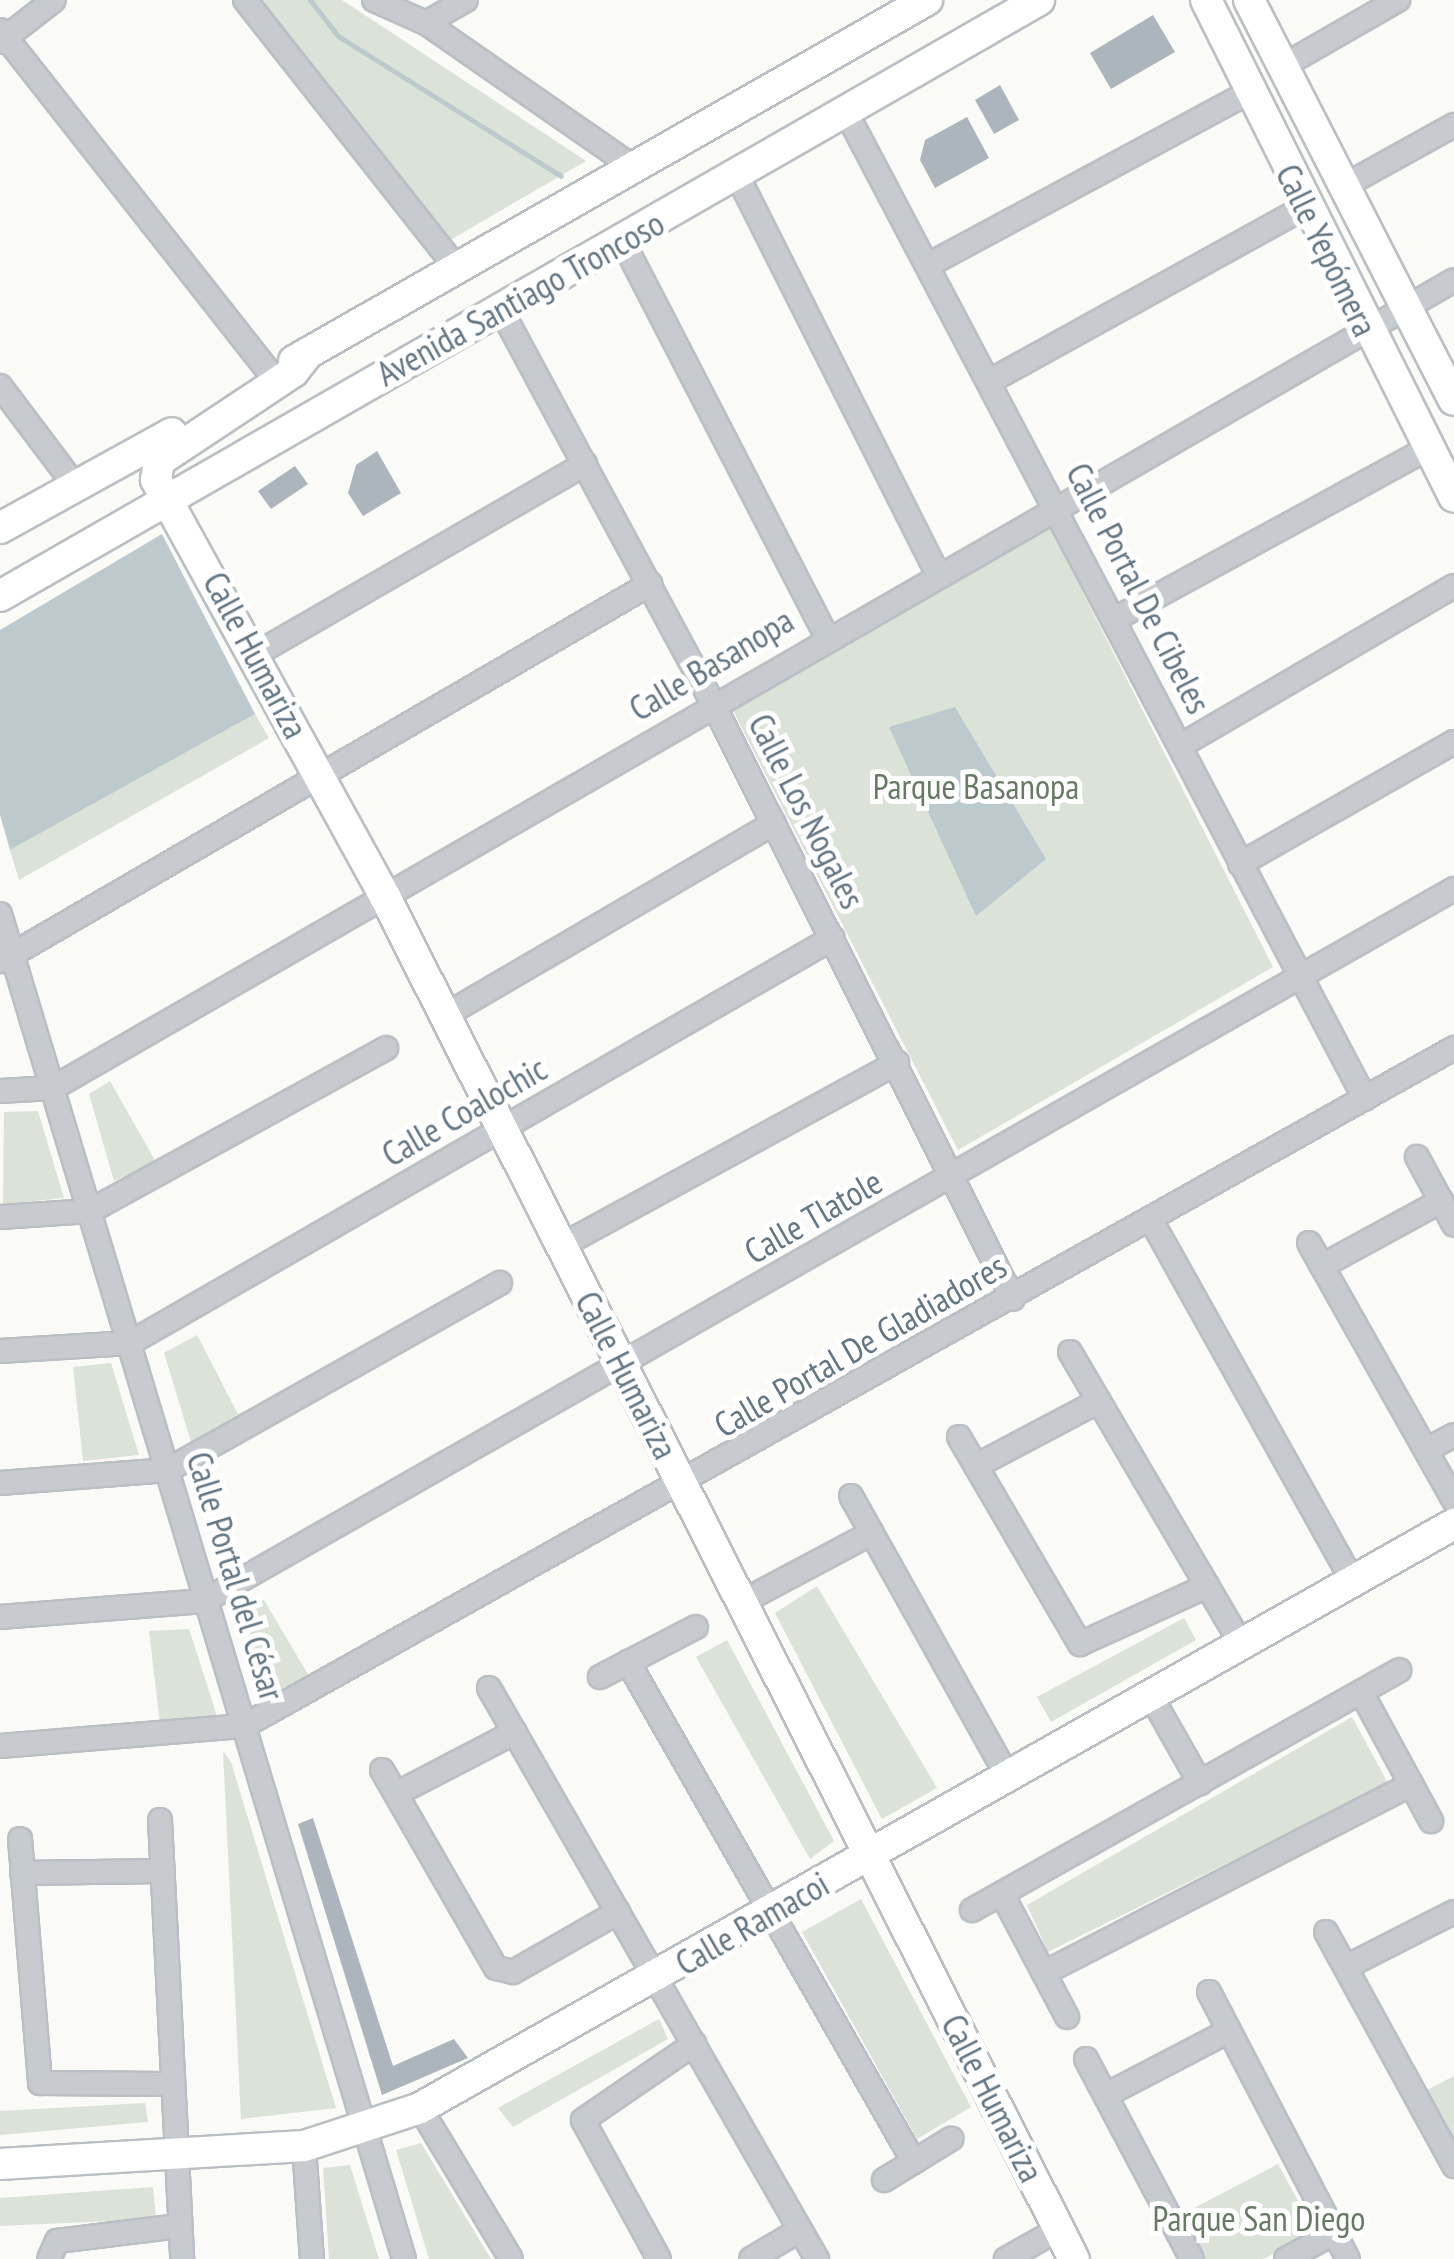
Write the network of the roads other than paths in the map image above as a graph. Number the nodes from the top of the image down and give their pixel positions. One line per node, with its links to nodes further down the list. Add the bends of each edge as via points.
1 (54, 0): 11 (street)
2 (245, 0): 22 (street)
3 (374, 0): 10 (street)
4 (466, 0): 10 (street)
5 (928, 0): 16 (street, Avenida Santiago Troncoso)
6 (1039, 0): 14 (street, Avenida Santiago Troncoso)
7 (1206, 0): 13 (street, Calle Yepómera)
8 (1249, 0): 12 (street, Calle Yepómera)
9 (1398, 0): 12 (street)
10 (426, 22): 16 (street)
11 (2, 36): 28 (street)
12 (1283, 66): 18 (street, Calle Yepómera)
13 (1250, 92): 19 (street, Calle Yepómera); 21 (street)
14 (846, 112): 17 (street, Avenida Santiago Troncoso); 21 (street, Calle Portal De Cibeles)
15 (1454, 125): 18 (street)
16 (633, 166): 22 (street, Avenida Santiago Troncoso)
17 (736, 175): 20 (street, Avenida Santiago Troncoso); 39 (street)
18 (1344, 186): 25 (street, Calle Yepómera)
19 (1305, 207): 26 (street, Calle Yepómera); 29 (street)
20 (622, 240): 24 (street, Avenida Santiago Troncoso); 44 (street)
21 (932, 263): 29 (street, Calle Portal De Cibeles)
22 (456, 268): 27 (street, Avenida Santiago Troncoso)
23 (1454, 280): 25 (street, Calle Basanopa)
24 (500, 308): 33 (street, Calle Los Nogales); 35 (street, Avenida Santiago Troncoso)
25 (1406, 308): 26 (street, Calle Basanopa); 31 (street, Calle Yepómera)
26 (1366, 330): 32 (street, Calle Yepómera); 37 (street, Calle Basanopa)
27 (308, 353): 28 (street, Avenida Santiago Troncoso); 35 (street, Calle Humariza, via 294,372 159,460 154,474)
28 (271, 374): 34 (street, Avenida Santiago Troncoso)
29 (992, 380): 37 (street, Calle Portal De Cibeles)
30 (0, 386): 34 (street)
31 (1454, 400)
32 (1428, 448): 36 (street, Calle Yepómera); 43 (street)
33 (585, 464): 40 (street, Calle Los Nogales); 45 (street)
34 (76, 486): 38 (street, Avenida Santiago Troncoso)
35 (171, 496): 42 (street, Avenida Santiago Troncoso); 45 (street, Calle Humariza)
36 (1454, 498)
37 (1055, 502): 39 (street, Calle Basanopa); 43 (street, Calle Portal De Cibeles)
38 (0, 528)
39 (937, 572): 44 (street, Calle Basanopa)
40 (650, 584): 46 (street, Calle Los Nogales); 49 (street)
41 (1454, 586): 48 (street)
42 (0, 596)
43 (1115, 619): 48 (street, Calle Portal De Cibeles)
44 (826, 637): 46 (street, Calle Basanopa)
45 (256, 654): 49 (street, Calle Humariza)
46 (714, 704): 50 (street, Calle Los Nogales); 53 (street, Calle Basanopa)
47 (1454, 742): 51 (street)
48 (1180, 746): 51 (street, Calle Portal De Cibeles)
49 (321, 777): 53 (street, Calle Humariza); 56 (street)
50 (774, 822): 55 (street, Calle Los Nogales); 58 (street)
51 (1240, 864): 57 (street, Calle Portal De Cibeles)
52 (1454, 889): 57 (street, Calle Tlatole)
53 (385, 896): 58 (street, Calle Humariza); 62 (street, Calle Basanopa)
54 (0, 914): 56 (street, Calle Portal del César)
55 (833, 938): 61 (street, Calle Los Nogales); 65 (street, Calle Coalochic)
56 (7, 961): 62 (street, Calle Portal del César)
57 (1298, 976): 64 (street, Calle Portal De Cibeles); 67 (street, Calle Tlatole)
58 (444, 1016): 65 (street, Calle Humariza)
59 (386, 1048): 69 (street)
60 (1454, 1048): 64 (street, Calle Portal De Gladiadores)
61 (898, 1063): 67 (street, Calle Los Nogales); 74 (street)
62 (53, 1088): 63 (street, Calle Basanopa); 69 (street, Calle Portal del César)
63 (0, 1091)
64 (1364, 1099): 71 (street, Calle Portal De Gladiadores)
65 (502, 1130): 74 (street, Calle Humariza); 78 (street, Calle Coalochic)
66 (1417, 1156): 68 (street)
67 (952, 1177): 77 (street, Calle Los Nogales); 81 (street, Calle Tlatole)
68 (1442, 1201): 72 (street); 75 (street)
69 (90, 1211): 70 (street); 78 (street, Calle Portal del César)
70 (0, 1217)
71 (1151, 1220): 77 (street, Calle Portal De Gladiadores); 94 (street)
72 (1454, 1225)
73 (1309, 1243): 75 (street)
74 (561, 1246): 81 (street, Calle Humariza)
75 (1322, 1266): 85 (street)
76 (500, 1282): 87 (street)
77 (1013, 1298): 89 (street, Calle Portal De Gladiadores)
78 (130, 1343): 79 (street); 87 (street, Calle Portal del César)
79 (0, 1351)
80 (1070, 1352): 82 (street)
81 (622, 1366): 89 (street, Calle Humariza); 96 (street, Calle Tlatole)
82 (1099, 1401): 86 (street); 95 (street)
83 (1454, 1434): 85 (street)
84 (959, 1436): 86 (street)
85 (1426, 1450): 91 (street)
86 (976, 1466): 95 (street, via 1080,1644)
87 (168, 1470): 88 (street); 96 (street, Calle Portal del César)
88 (0, 1483)
89 (683, 1486): 97 (street, Calle Humariza); 107 (street, Calle Portal De Gladiadores)
90 (851, 1496): 93 (street)
91 (1454, 1500)
92 (1454, 1524): 94 (street, Calle Ramacoi)
93 (872, 1533): 97 (street); 111 (street)
94 (1353, 1582): 100 (street, Calle Ramacoi)
95 (1207, 1586): 100 (street)
96 (204, 1601): 98 (street); 107 (street, Calle Portal del César)
97 (742, 1602): 118 (street, Calle Humariza)
98 (0, 1616)
99 (696, 1627): 101 (street)
100 (1242, 1646): 106 (street, Calle Ramacoi)
101 (628, 1662): 103 (street); 125 (street)
102 (1400, 1670): 105 (street)
103 (600, 1677)
104 (489, 1688): 108 (street)
105 (1361, 1692): 112 (street); 113 (street)
106 (1152, 1698): 111 (street, Calle Ramacoi); 112 (street)
107 (244, 1726): 109 (street); 138 (street, Calle Portal del César)
108 (514, 1732): 114 (street); 123 (street)
109 (0, 1746)
110 (382, 1770): 114 (street)
111 (1009, 1779): 118 (street, Calle Ramacoi)
112 (1200, 1783): 121 (street)
113 (1411, 1784): 116 (street); 128 (street)
114 (396, 1794): 123 (street, via 503,1972)
115 (160, 1820): 119 (street)
116 (1431, 1821)
117 (20, 1839): 120 (street)
118 (869, 1856): 125 (street, Calle Ramacoi); 147 (street, Calle Humariza)
119 (163, 1871): 120 (street); 135 (street)
120 (22, 1873): 135 (street, via 40,2083)
121 (1002, 1894): 122 (street); 128 (street)
122 (972, 1910)
123 (618, 1912): 129 (street)
124 (1454, 1912): 127 (street)
125 (770, 1914): 129 (street, Calle Ramacoi); 142 (street)
126 (1326, 1932): 127 (street)
127 (1346, 1967): 144 (street)
128 (1044, 1973): 131 (street)
129 (658, 1977): 133 (street); 137 (street, Calle Ramacoi)
130 (1209, 1992): 132 (street)
131 (1067, 2018)
132 (1229, 2030): 136 (street); 149 (street)
133 (694, 2044): 148 (street); 155 (street, via 583,2120)
134 (1086, 2059): 136 (street)
135 (169, 2084): 141 (street)
136 (1106, 2095): 160 (street)
137 (420, 2108): 138 (street, Calle Ramacoi); 154 (street)
138 (370, 2130): 140 (street, Calle Ramacoi); 153 (street, Calle Portal del César)
139 (951, 2139): 142 (street)
140 (304, 2146): 141 (street, Calle Ramacoi); 152 (street)
141 (174, 2154): 143 (street, Calle Ramacoi); 146 (street)
142 (914, 2162): 145 (street)
143 (0, 2164)
144 (1454, 2166)
145 (884, 2180)
146 (179, 2226): 150 (street, via 57,2241); 151 (street)
147 (1059, 2229): 158 (street); 159 (street, Calle Humariza)
148 (800, 2230): 156 (street); 157 (street)
149 (1334, 2232): 161 (street); 162 (street)
150 (49, 2259)
151 (182, 2259)
152 (312, 2259)
153 (404, 2259)
154 (511, 2259)
155 (660, 2259)
156 (751, 2259)
157 (817, 2259)
158 (1006, 2259)
159 (1074, 2259)
160 (1192, 2259)
161 (1286, 2259)
162 (1348, 2259)

